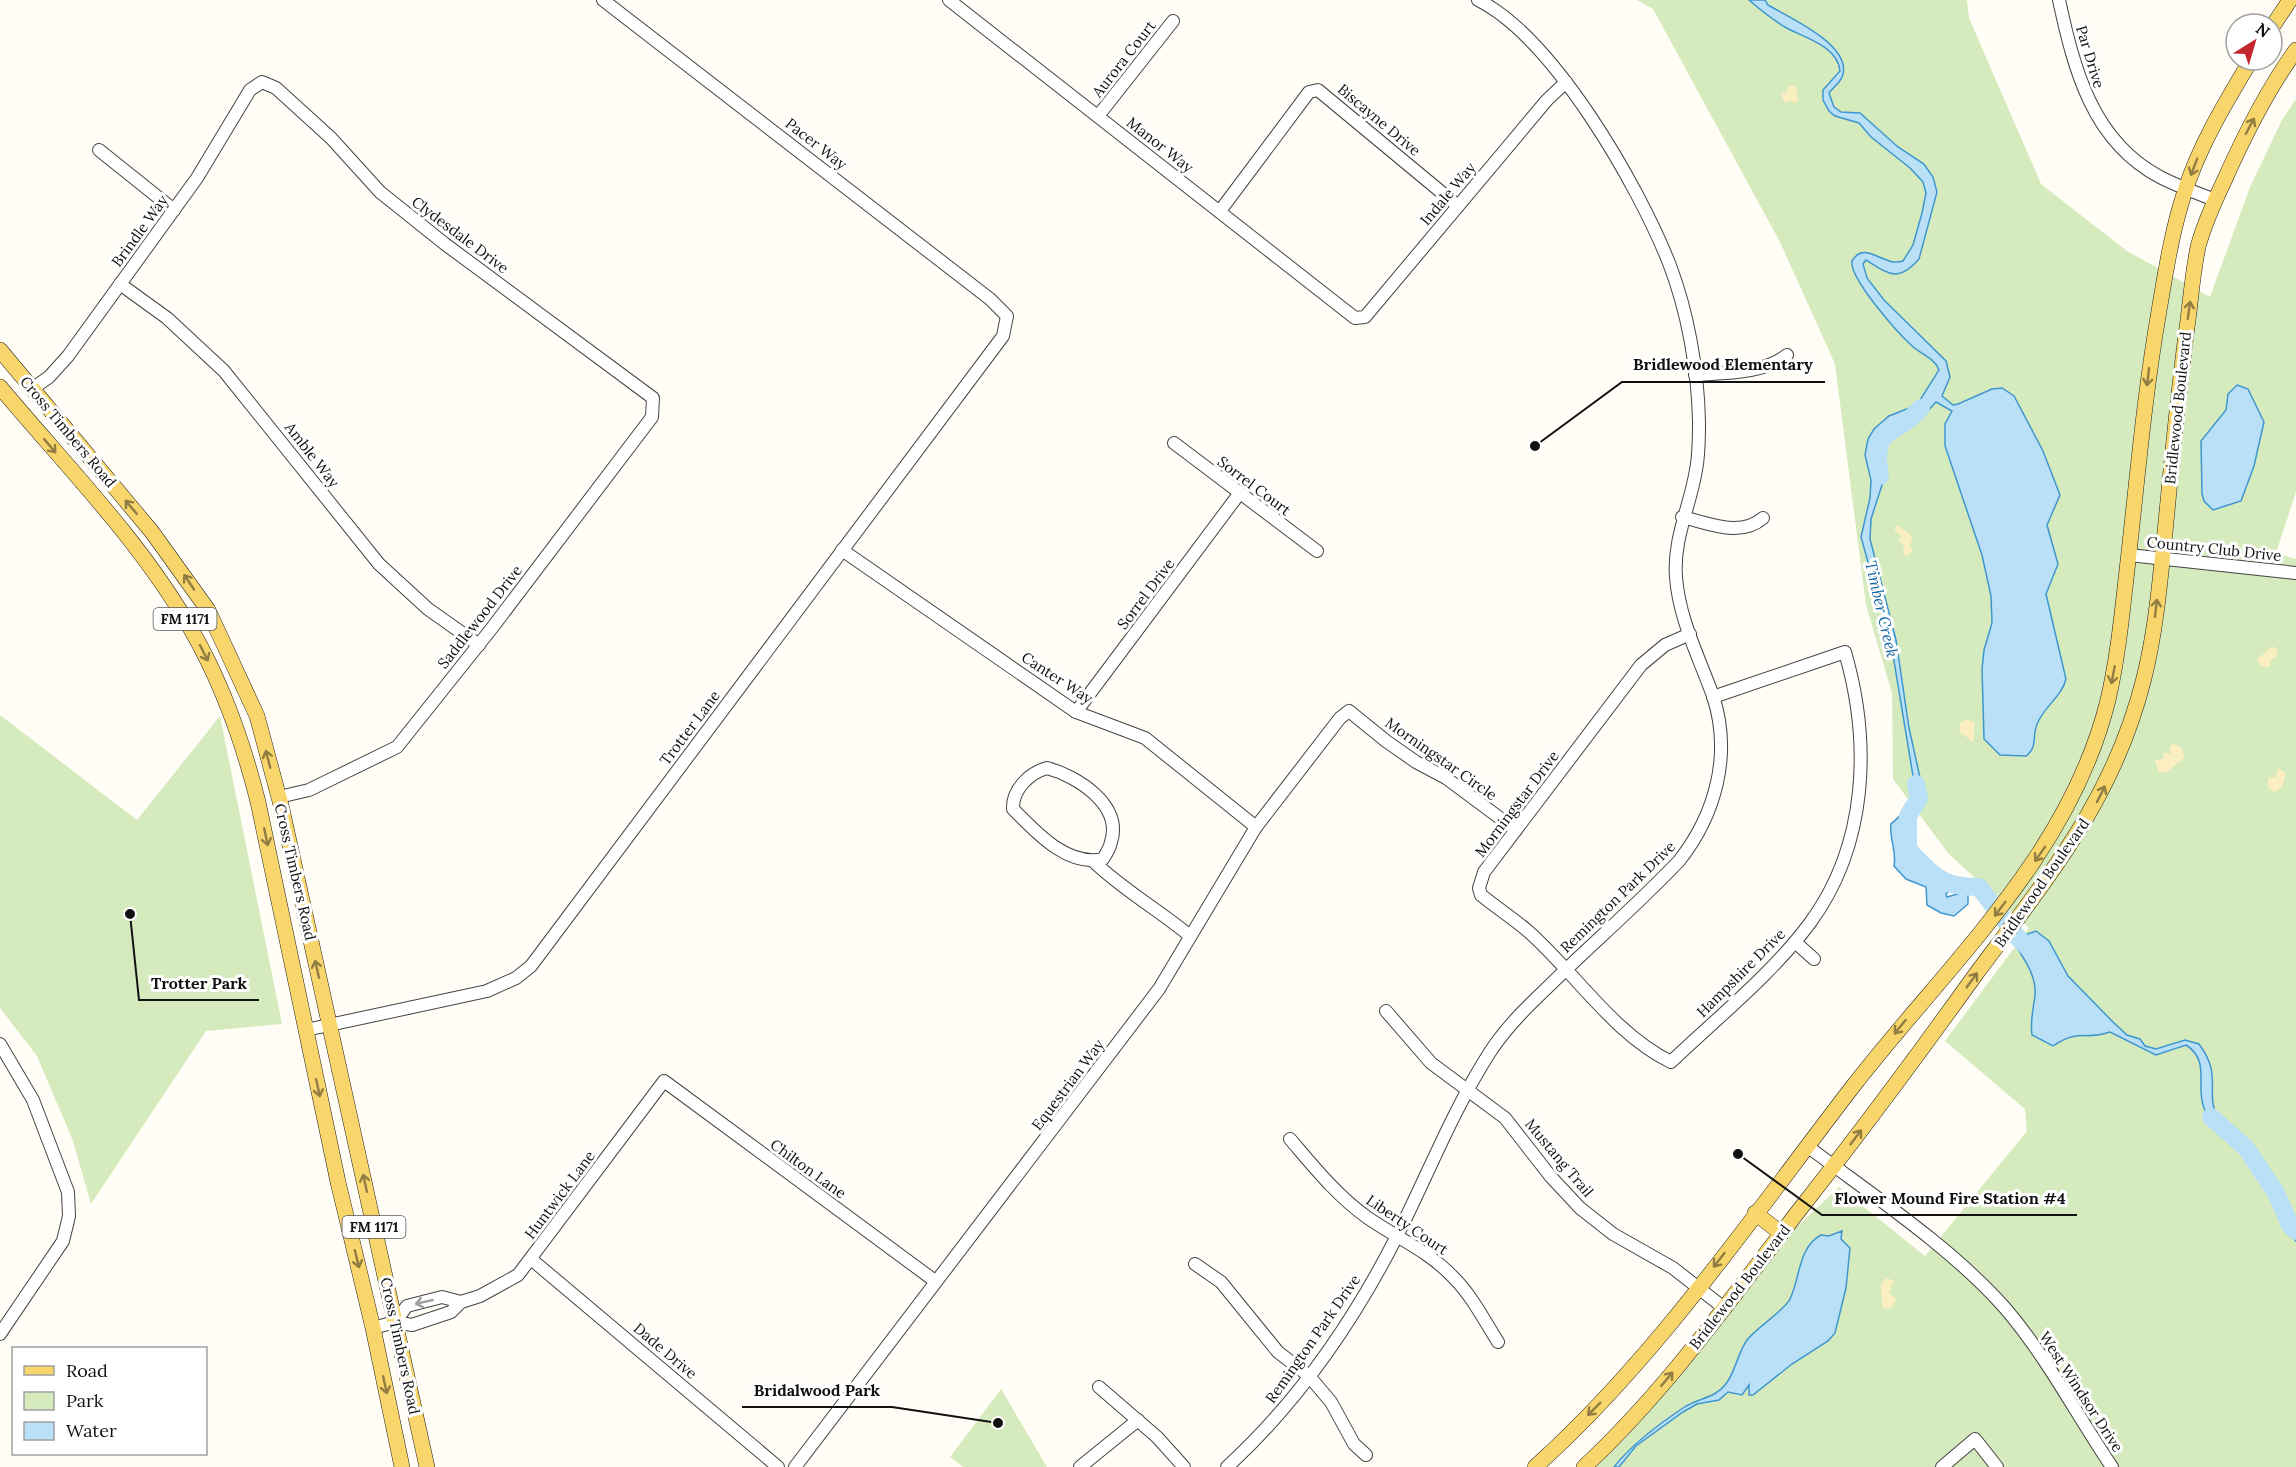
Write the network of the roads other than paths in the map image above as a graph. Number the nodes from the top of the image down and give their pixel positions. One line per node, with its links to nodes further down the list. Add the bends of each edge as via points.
1 (603, 0): 19 (street, Pacer Way)
2 (949, 0): 10 (street, Manor Way)
3 (1478, 0): 9 (street, Remington Park Drive, via 1520,30)
4 (2059, 0): 12 (street, Par Drive, via 2075,69 2086,99 2103,127 2142,165)
5 (1173, 21): 10 (street, Aurora Court)
6 (2296, 50): 13 (main road, Bridlewood Boulevard, one-way to 6, via 2247,130)
7 (2244, 72): 12 (main road, Bridlewood Boulevard, one-way to 12, via 2202,147)
8 (262, 82): 15 (street, Brindle Way, via 250,90); 25 (street, Clydesdale Drive, via 276,88 332,138 380,192)
9 (1566, 82): 14 (street, Indale Way); 22 (street, Remington Park Drive, via 1604,139 1669,263)
10 (1098, 116): 16 (street, Manor Way)
11 (99, 150): 15 (street)
12 (2186, 188): 13 (street, Par Drive); 33 (main road, Bridlewood Boulevard, one-way to 33, via 2172,235 2148,375)
13 (2215, 200): 34 (main road, Bridlewood Boulevard, one-way to 13, via 2191,296 2199,245)
14 (1458, 206): 16 (street, Biscayne Drive, via 1318,90 1309,92); 18 (street, Indale Way, via 1365,316)
15 (174, 210): 17 (street, Brindle Way)
16 (1220, 211): 18 (street, Manor Way)
17 (120, 284): 24 (street, Brindle Way, via 68,356); 37 (street, Amble Way, via 167,318 224,371 379,564 428,609)
18 (1351, 315)
19 (1007, 316): 31 (street, Trotter Lane, via 1003,336)
20 (0, 350): 24 (main road, Cross Timbers Road / FM 1171)
21 (1787, 355): 22 (street, via 1777,363 1755,368)
22 (1695, 375): 29 (street, Remington Park Drive, via 1698,455)
23 (0, 387): 26 (main road, Cross Timbers Road / FM 1171)
24 (32, 389): 26 (main road); 41 (main road, Cross Timbers Road / FM 1171, one-way to 24, via 257,716 208,610 163,545)
25 (653, 398): 37 (street, Saddlewood Drive, via 652,417)
26 (12, 402): 51 (main road, Cross Timbers Road / FM 1171, one-way to 51, via 141,556 204,653 248,762)
27 (1174, 443): 28 (street, Sorrel Court)
28 (1239, 494): 32 (street, Sorrel Court); 40 (street, Sorrel Drive)
29 (1682, 517): 30 (street, via 1743,529); 36 (street, Remington Park Drive, via 1676,579)
30 (1763, 518)
31 (842, 550): 40 (street, Canter Way); 50 (street, Trotter Lane, via 531,966 516,978 487,991)
32 (1317, 551)
33 (2129, 555): 34 (street, Country Club Drive); 57 (main road, Bridlewood Boulevard, one-way to 57, via 2114,671 2098,735 2059,823 1980,936 1916,1006)
34 (2162, 558): 35 (street, Country Club Drive); 58 (main road, Bridlewood Boulevard, one-way to 34, via 2084,826 2121,750 2145,676)
35 (2296, 573)
36 (1690, 634): 38 (street, Remington Park Drive); 43 (street, Morningstar Drive, via 1665,645 1641,665)
37 (479, 645): 41 (street, Saddlewood Drive, via 397,747 309,790)
38 (1713, 697): 46 (street, Hampshire Drive, via 1845,652 1861,738 1859,797 1836,877); 48 (street, Remington Park Drive, via 1722,735 1721,761 1714,796 1700,831 1664,877)
39 (1349, 711): 42 (street, Equestrian Way, via 1333,726); 43 (street, Morningstar Circle)
40 (1076, 712): 42 (street, Canter Way, via 1145,738)
41 (279, 797): 50 (main road, Cross Timbers Road / FM 1171, one-way to 41)
42 (1256, 827): 45 (street, Equestrian Way)
43 (1516, 830): 48 (street, Morningstar Drive, via 1485,872 1479,888 1481,895)
44 (1093, 861): 44 (street, via 1103,859 1112,841 1104,801 1064,772 1039,770 1016,790 1013,809 1038,834 1070,856); 45 (street, via 1118,885 1132,891)
45 (1190, 936): 64 (street, Equestrian Way, via 1159,989)
46 (1795, 942): 47 (street); 53 (street, Hampshire Drive)
47 (1814, 959)
48 (1566, 969): 53 (street, Morningstar Drive, via 1626,1029 1655,1054); 55 (street, Remington Park Drive, via 1503,1034)
49 (1386, 1011): 55 (street, Mustang Trail, via 1418,1051)
50 (330, 1026): 51 (street, Trotter Lane); 68 (main road, Cross Timbers Road / FM 1171, one-way to 50)
51 (306, 1030): 69 (main road, Cross Timbers Road / FM 1171, one-way to 69)
52 (0, 1044): 70 (street, via 33,1100 68,1192 69,1216 63,1241)
53 (1671, 1062)
54 (664, 1081): 62 (street, Huntwick Lane); 64 (street, Chilton Lane)
55 (1467, 1089): 61 (street, Remington Park Drive); 65 (street, Mustang Trail, via 1505,1118 1580,1208 1613,1234)
56 (1290, 1139): 61 (street, Liberty Court, via 1343,1197 1369,1219)
57 (1807, 1146): 58 (street, West Windsor Drive); 59 (main road, Bridlewood Boulevard)
58 (1834, 1166): 60 (main road, Bridlewood Boulevard); 87 (street, West Windsor Drive, via 1958,1262 1990,1293 2041,1354)
59 (1755, 1213): 60 (main road); 65 (main road, Bridlewood Boulevard, one-way to 65)
60 (1781, 1233): 67 (main road, Bridlewood Boulevard)
61 (1398, 1234): 71 (street, Liberty Court, via 1454,1276); 72 (street, Remington Park Drive, via 1362,1299)
62 (531, 1259): 66 (street, Huntwick Lane, via 518,1275 501,1286); 78 (street, Dade Drive)
63 (1195, 1264): 72 (street, via 1221,1282 1278,1352)
64 (935, 1281): 79 (street, Equestrian Way)
65 (1698, 1287): 67 (street, Mustang Trail); 83 (main road, Bridlewood Boulevard, one-way to 83, via 1614,1389)
66 (461, 1302): 68 (street, Huntwick Lane, via 451,1312 412,1325); 68 (street, Huntwick Lane, one-way to 68, via 442,1298 407,1306)
67 (1724, 1308): 84 (main road, Bridlewood Boulevard, one-way to 67, via 1649,1400)
68 (395, 1322): 69 (street, Huntwick Lane); 77 (main road, Cross Timbers Road / FM 1171)
69 (373, 1328): 76 (main road, Cross Timbers Road / FM 1171, one-way to 76)
70 (0, 1334)
71 (1498, 1342)
72 (1309, 1376): 75 (street, via 1331,1402 1354,1444); 82 (street, Remington Park Drive, via 1267,1430)
73 (1098, 1387): 74 (street)
74 (1138, 1419): 80 (street); 81 (street)
75 (1366, 1455)
76 (402, 1467)
77 (427, 1467)
78 (778, 1467)
79 (795, 1467)
80 (1080, 1467)
81 (1184, 1467)
82 (1227, 1467)
83 (1535, 1467)
84 (1584, 1467)
85 (1942, 1467): 86 (street, via 1976,1439)
86 (1997, 1467)
87 (2113, 1467)

